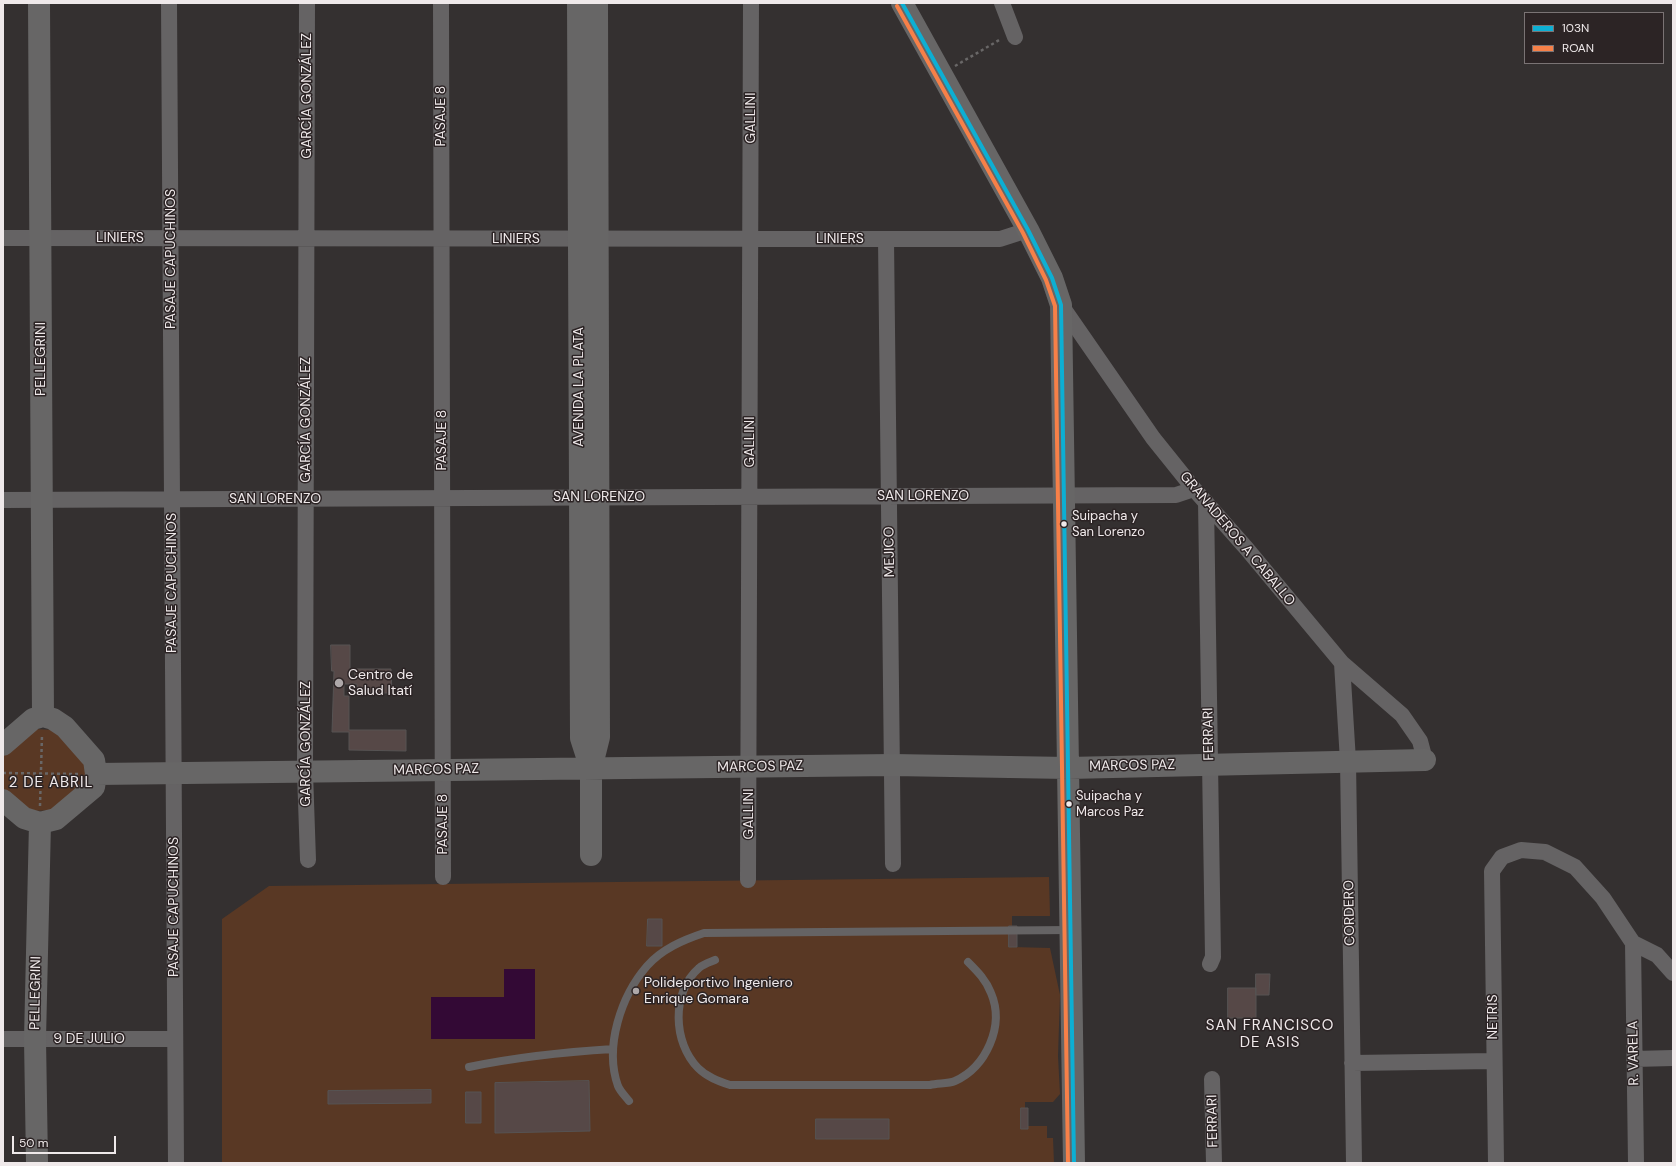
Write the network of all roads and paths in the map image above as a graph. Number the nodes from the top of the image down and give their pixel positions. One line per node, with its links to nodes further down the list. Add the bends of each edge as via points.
1 (39, 3): 14 (street, PELLEGRINI)
2 (169, 3): 15 (street, PASAJE CAPUCHINOS)
3 (307, 3): 16 (street, GARCÍA GONZÁLEZ)
4 (441, 3): 17 (street, PASAJE 8)
5 (578, 3): 18 (street, AVENIDA LA PLATA)
6 (597, 3): 18 (street, AVENIDA LA PLATA)
7 (751, 3): 19 (street, GALLINI)
8 (902, 3): 11 (street)
9 (1002, 3): 10 (street)
10 (1015, 37): 11 (path, via 1001,38)
11 (942, 75): 12 (street)
12 (1028, 230): 20 (street, LINIERS, via 1000,239); 21 (street, via 1052,278)
13 (3, 238): 14 (street, LINIERS)
14 (40, 238): 15 (street, LINIERS); 31 (street, PELLEGRINI)
15 (171, 238): 16 (street, LINIERS); 29 (street, PASAJE CAPUCHINOS)
16 (307, 238): 17 (street, LINIERS); 27 (street, GARCÍA GONZÁLEZ)
17 (441, 239): 18 (street, LINIERS); 28 (street, PASAJE 8)
18 (588, 239): 19 (street, LINIERS); 25 (street, AVENIDA LA PLATA)
19 (750, 239): 20 (street, LINIERS); 26 (street, GALLINI)
20 (886, 239): 24 (street, MEJICO)
21 (1061, 305): 22 (street, GRANADEROS A CABALLO, via 1154,438); 23 (street)
22 (1194, 489): 23 (street, SAN LORENZO, via 1176,495); 32 (street, GRANADEROS A CABALLO)
23 (1064, 495): 24 (street, SAN LORENZO); 41 (street)
24 (889, 496): 26 (street, SAN LORENZO); 39 (street, MEJICO)
25 (589, 497): 26 (street, SAN LORENZO); 28 (street, SAN LORENZO); 42 (street, AVENIDA LA PLATA, via 599,737)
26 (750, 497): 40 (street, GALLINI)
27 (306, 498): 28 (street, SAN LORENZO); 29 (street, SAN LORENZO); 44 (street, GARCÍA GONZÁLEZ)
28 (442, 498): 43 (street, PASAJE 8)
29 (172, 499): 31 (street, SAN LORENZO); 46 (street, PASAJE CAPUCHINOS)
30 (3, 500): 31 (street, SAN LORENZO)
31 (42, 500): 34 (street, PELLEGRINI)
32 (1206, 502): 33 (street, GRANADEROS A CABALLO); 38 (street, FERRARI)
33 (1342, 663): 36 (street, GRANADEROS A CABALLO, via 1402,715 1420,741); 37 (street, CORDERO)
34 (43, 716): 35 (street, via 24,725); 47 (path); 48 (street, via 65,727 94,760)
35 (3, 745)
36 (1424, 760): 37 (street, MARCOS PAZ)
37 (1348, 761): 38 (street, MARCOS PAZ); 69 (street, CORDERO)
38 (1210, 764): 41 (street, MARCOS PAZ); 60 (street, FERRARI, via 1213,957)
39 (893, 765): 40 (street, MARCOS PAZ); 41 (street, MARCOS PAZ); 53 (street, MEJICO)
40 (749, 767): 42 (street, MARCOS PAZ); 55 (street, GALLINI)
41 (1068, 768): 56 (street)
42 (591, 769): 43 (street, MARCOS PAZ); 51 (street, AVENIDA LA PLATA)
43 (443, 770): 44 (street, MARCOS PAZ); 54 (street, PASAJE 8)
44 (305, 772): 46 (street, MARCOS PAZ); 52 (street, GARCÍA GONZÁLEZ)
45 (3, 773): 47 (path)
46 (173, 773): 48 (street, MARCOS PAZ); 63 (street, PASAJE CAPUCHINOS)
47 (41, 774): 48 (path); 50 (path)
48 (96, 774): 50 (street, via 94,787 56,819)
49 (3, 800): 50 (street, via 24,818)
50 (40, 823): 62 (street, PELLEGRINI)
51 (591, 855)
52 (308, 860)
53 (893, 864)
54 (443, 877)
55 (748, 880)
56 (1070, 930): 65 (lane, via 704,933 669,947 647,966 621,1010); 75 (street)
57 (1633, 944): 61 (street, via 1656,955); 67 (street, R. VARELA); 68 (street, NETRIS, via 1603,898 1575,867 1545,852 1521,850 1502,857 1492,871)
58 (715, 960): 59 (lane, via 699,967 686,985 678,1008 680,1035 687,1053 698,1068 712,1079 730,1085 930,1085 954,1081 972,1070 985,1054 993,1036 996,1015 992,995 982,976)
59 (968, 962)
60 (1210, 964)
61 (1673, 973)
62 (34, 1039): 63 (street, 9 DE JULIO); 64 (street, 9 DE JULIO); 73 (street, PELLEGRINI)
63 (175, 1039): 74 (street, PASAJE CAPUCHINOS)
64 (3, 1040)
65 (613, 1049): 70 (lane, via 512,1058); 72 (lane, via 619,1087)
66 (1673, 1058): 67 (street)
67 (1634, 1059): 79 (street, R. VARELA)
68 (1494, 1061): 69 (street); 78 (street, NETRIS)
69 (1352, 1063): 77 (street, CORDERO)
70 (469, 1067)
71 (1212, 1078): 76 (street, FERRARI)
72 (629, 1101)
73 (37, 1163)
74 (176, 1163)
75 (1074, 1163)
76 (1214, 1163)
77 (1354, 1163)
78 (1496, 1163)
79 (1636, 1163)

